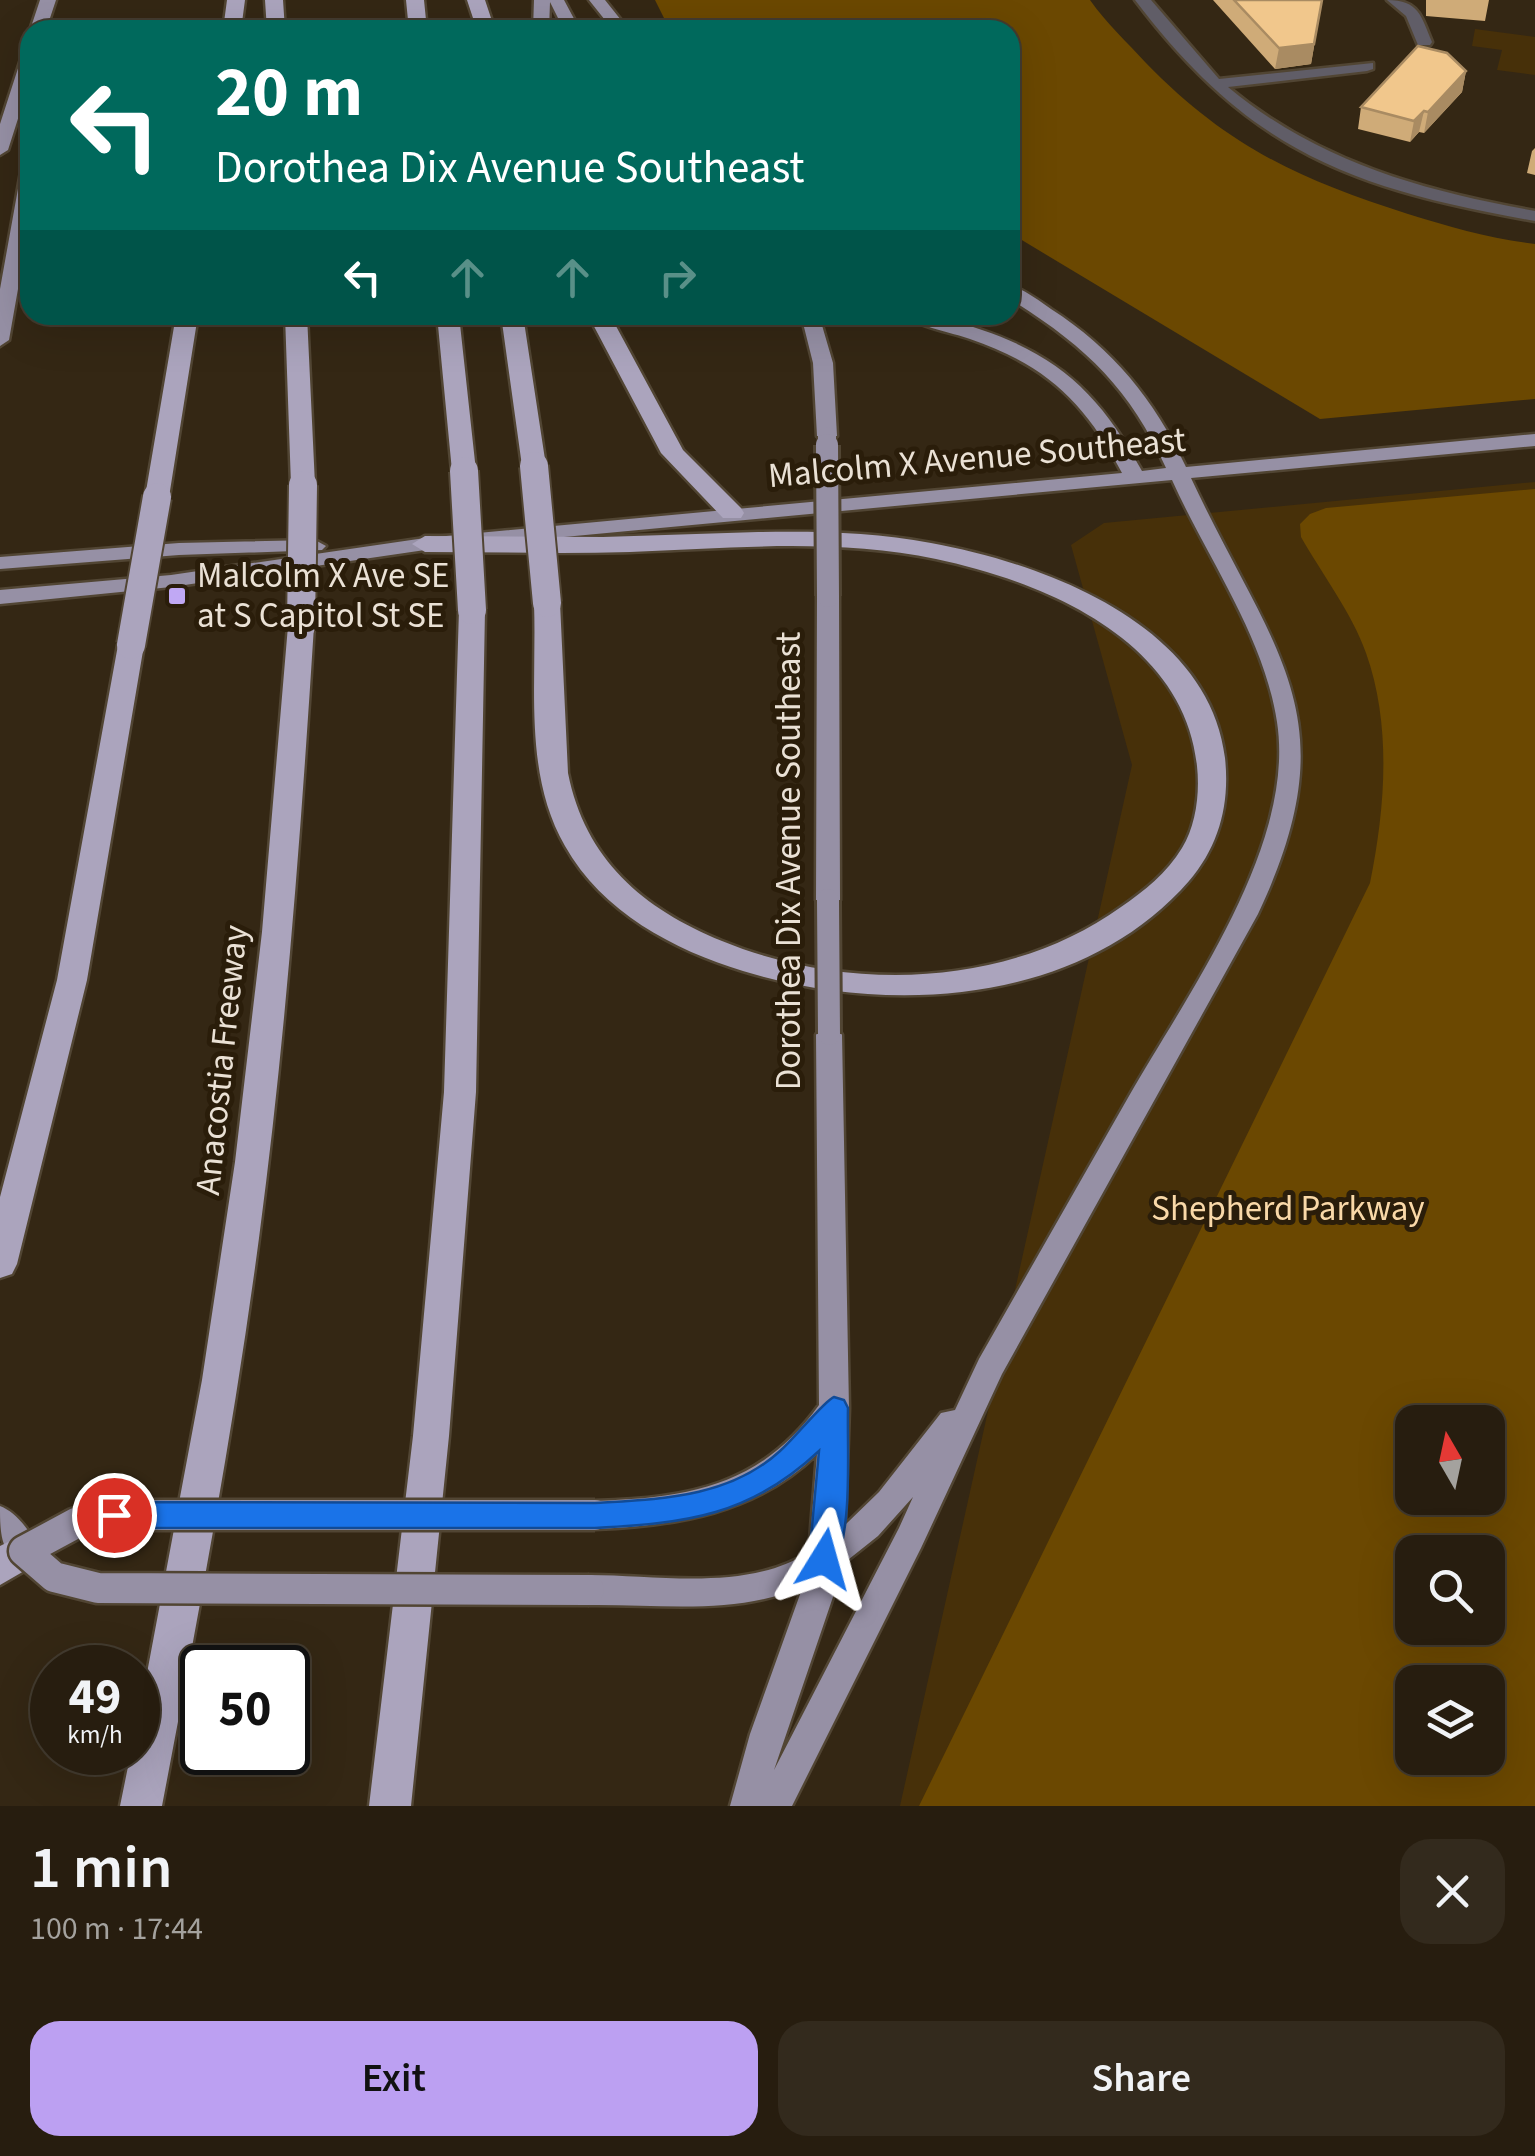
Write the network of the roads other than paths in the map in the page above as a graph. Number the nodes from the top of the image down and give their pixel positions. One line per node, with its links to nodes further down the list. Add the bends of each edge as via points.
1 (597, 0): 4 (main road)
2 (1143, 0): 7 (street)
3 (1394, 0): 5 (street, via 1413,14)
4 (613, 20)
5 (1424, 42)
6 (1367, 66): 7 (street)
7 (1216, 84): 10 (street, via 1280,133 1353,169 1424,193)
8 (20, 87): 9 (main road)
9 (0, 150)
10 (1535, 216)
11 (20, 228): 20 (main road)
12 (1020, 298): 22 (main road, via 1122,376)
13 (185, 325): 32 (highway, bridge, via 76,963)
14 (296, 325): 38 (highway, Anacostia Freeway, bridge, via 301,626 276,936 242,1239)
15 (449, 325): 39 (highway, bridge, via 472,610 460,1092)
16 (513, 325): 25 (highway, bridge)
17 (605, 325): 24 (highway, via 672,453)
18 (814, 325): 34 (main road, Dorothea Dix Avenue Southeast, bridge, via 827,436)
19 (946, 325): 23 (main road, via 1001,343 1067,380 1111,428)
20 (0, 340)
21 (1535, 440): 22 (main road, Malcolm X Avenue Southeast)
22 (1177, 473): 23 (main road, Malcolm X Avenue Southeast); 33 (main road, via 1282,697 1290,753 1284,814 1262,880 1231,940)
23 (1135, 476): 24 (main road, Malcolm X Avenue Southeast)
24 (732, 514): 29 (main road, Malcolm X Avenue Southeast)
25 (541, 543)
26 (541, 543): 27 (highway, bridge, via 554,776 566,821 596,870 648,916 706,946 757,966 838,983 966,980 1075,950 1137,913 1198,845 1212,795 1211,746 1182,682 1121,626 1038,581 940,552 846,539)
27 (541, 543)
28 (541, 543): 29 (highway, bridge)
29 (425, 544): 30 (main road, Malcolm X Avenue Southeast, via 179,549); 31 (main road, Malcolm X Avenue Southeast, via 170,581)
30 (0, 563)
31 (0, 597)
32 (0, 1264)
33 (990, 1368): 37 (main road, via 906,1484); 41 (main road)
34 (834, 1408): 36 (main road, bridge, via 818,1434 780,1470 727,1498 674,1511 114,1515 76,1523); 37 (main road, Dorothea Dix Avenue Southeast)
35 (0, 1520): 36 (main road)
36 (12, 1559): 37 (main road, bridge, via 98,1588 588,1590 750,1588)
37 (824, 1559): 40 (main road, Dorothea Dix Avenue Southeast)
38 (140, 1806)
39 (390, 1806)
40 (747, 1806)
41 (774, 1806)

